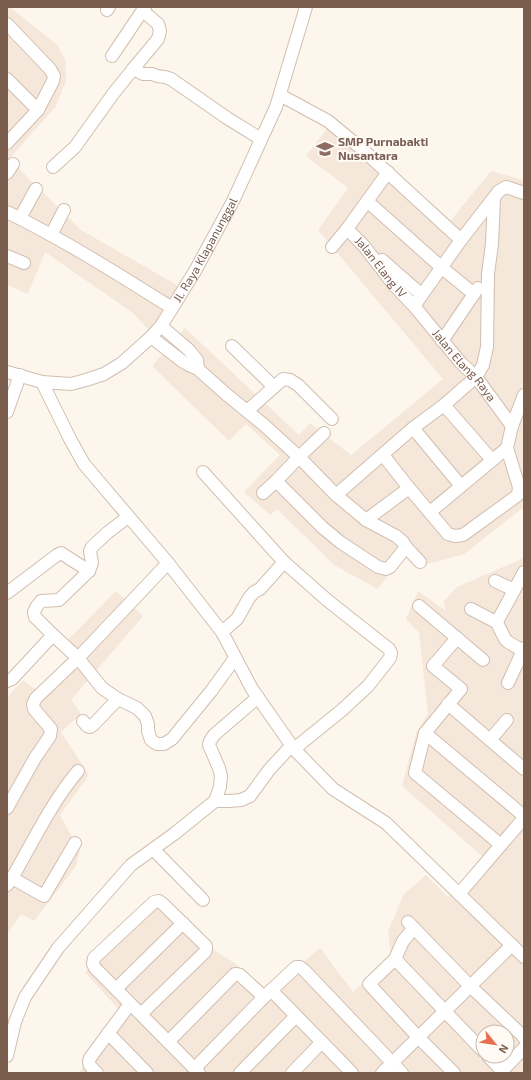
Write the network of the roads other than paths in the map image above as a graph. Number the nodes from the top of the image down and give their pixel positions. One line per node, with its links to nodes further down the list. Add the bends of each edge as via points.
1 (306, 7): 7 (street, Jl. Raya Klapanunggal)
2 (144, 9): 4 (street); 5 (street, via 158,24 160,31 158,39)
3 (7, 24): 8 (street, via 54,76)
4 (112, 56)
5 (133, 69): 10 (street, via 139,73 171,79); 11 (street, via 75,147)
6 (7, 79): 8 (street)
7 (280, 94): 10 (street, Jl. Raya Klapanunggal); 12 (street, via 328,121)
8 (38, 110): 9 (street)
9 (9, 139)
10 (261, 139): 32 (street, Jl. Raya Klapanunggal, via 233,201 196,270)
11 (53, 167)
12 (388, 172): 16 (street); 22 (street)
13 (36, 189): 19 (street)
14 (524, 193): 15 (street, via 506,187)
15 (494, 198): 22 (street); 28 (street)
16 (367, 201): 20 (street); 27 (street)
17 (64, 210): 21 (street)
18 (7, 212): 19 (street)
19 (20, 218): 21 (street)
20 (347, 229): 23 (street, Jalan Elang IV); 24 (street)
21 (51, 235): 32 (street)
22 (461, 240): 27 (street)
23 (364, 246): 30 (street); 31 (street, Jalan Elang IV)
24 (332, 247)
25 (7, 256): 26 (street)
26 (24, 263)
27 (441, 267): 29 (street); 30 (street)
28 (488, 274): 29 (street); 40 (street, via 487,347 483,365)
29 (474, 294): 35 (street)
30 (422, 295): 31 (street)
31 (414, 306): 35 (street, Jalan Elang Raya)
32 (172, 308): 33 (street, Jl. Raya Klapanunggal)
33 (161, 326): 34 (street, Jl. Raya Klapanunggal); 37 (street, via 189,350 196,360)
34 (151, 337): 37 (street, via 182,361); 41 (street, Jl. Raya Klapanunggal, via 122,363 104,374 71,384)
35 (442, 341): 40 (street, Jalan Elang Raya)
36 (232, 346): 42 (street)
37 (198, 369): 45 (street)
38 (7, 372): 39 (street, Jl. Raya Klapanunggal)
39 (20, 375): 41 (street, Jl. Raya Klapanunggal); 46 (street)
40 (476, 377): 44 (street); 48 (street, Jalan Elang Raya)
41 (42, 382): 62 (street, via 84,464)
42 (274, 387): 45 (street); 47 (street, via 283,380 290,380)
43 (524, 395): 48 (street)
44 (444, 405): 49 (street); 54 (street)
45 (247, 411): 53 (street)
46 (7, 412)
47 (332, 419)
48 (512, 426): 51 (street)
49 (413, 428): 52 (street); 57 (street)
50 (324, 433): 53 (street)
51 (507, 448): 54 (street); 61 (street, via 519,487 518,495 459,536 448,534)
52 (383, 455): 58 (street); 60 (street)
53 (299, 457): 56 (street); 60 (street)
54 (492, 460): 57 (street)
55 (203, 472): 65 (street)
56 (276, 481): 59 (street); 64 (street, via 322,527 378,567 390,567)
57 (461, 486): 61 (street)
58 (409, 488): 61 (street); 63 (street)
59 (263, 493)
60 (336, 495): 63 (street)
61 (430, 512)
62 (128, 517): 67 (street); 68 (street, via 92,547)
63 (366, 520): 64 (street, via 396,536)
64 (406, 547): 66 (street)
65 (284, 562): 76 (street, via 249,598 237,619); 92 (street, via 391,653 390,658 368,686 342,710)
66 (420, 562)
67 (168, 563): 76 (street); 80 (street)
68 (89, 571): 72 (street, via 61,553); 77 (street, via 59,600 42,602 37,606 35,616)
69 (524, 572): 71 (street)
70 (495, 581): 71 (street)
71 (514, 590): 75 (street, via 501,617)
72 (7, 593)
73 (419, 606): 78 (street)
74 (471, 609): 75 (street)
75 (496, 621): 79 (street, via 505,639)
76 (222, 632): 81 (street)
77 (53, 635): 80 (street); 83 (street, via 12,680)
78 (457, 638): 82 (street); 87 (street, via 433,666 461,689)
79 (523, 649): 84 (street)
80 (78, 658): 86 (street, via 102,688); 96 (street, via 36,698 33,704 34,709 51,729 50,736)
81 (235, 658): 85 (street); 86 (street, via 172,739 164,744 157,744 151,740 145,716 137,708)
82 (483, 660)
83 (7, 681)
84 (508, 682)
85 (258, 697): 92 (street); 95 (street, via 210,741 209,745 221,776)
86 (118, 699): 89 (street, via 90,727)
87 (448, 704): 90 (street); 91 (street)
88 (507, 720): 91 (street)
89 (83, 721)
90 (425, 733): 97 (street); 99 (street, via 414,773)
91 (490, 740): 93 (street)
92 (293, 747): 95 (street, via 269,770 250,796 241,800); 102 (street, via 334,789 386,823)
93 (522, 764)
94 (78, 771): 101 (street, via 65,787)
95 (215, 801): 100 (street)
96 (7, 808)
97 (524, 817): 99 (street)
98 (75, 844): 101 (street, via 44,896)
99 (500, 845): 102 (street)
100 (154, 850): 103 (street); 122 (street, via 131,865 58,948 25,997 15,1022)
101 (10, 882)
102 (459, 894): 105 (street)
103 (203, 900)
104 (183, 923): 109 (street); 109 (street, via 159,901 154,902 94,958 95,968); 113 (street, via 206,946 205,952)
105 (512, 945): 106 (street); 108 (street)
106 (524, 957)
107 (394, 959): 108 (street, via 411,925); 112 (street); 116 (street, via 369,984)
108 (470, 986): 112 (street); 117 (street)
109 (116, 989): 111 (street)
110 (267, 994): 114 (street); 118 (street, via 235,974); 123 (street, via 296,967 300,967); 125 (street)
111 (130, 1004): 113 (street); 115 (street)
112 (444, 1011): 116 (street); 120 (street)
113 (142, 1014): 118 (street)
114 (296, 1016): 119 (street); 129 (street)
115 (108, 1033): 127 (street, via 88,1062); 128 (street)
116 (418, 1037): 123 (street); 134 (street)
117 (524, 1038)
118 (168, 1042): 125 (street)
119 (322, 1042): 130 (street); 131 (street)
120 (475, 1043)
121 (524, 1048): 126 (street)
122 (7, 1056)
123 (392, 1063): 132 (street); 133 (street)
124 (494, 1064): 126 (street)
125 (197, 1071)
126 (501, 1072)
127 (97, 1073)
128 (147, 1073)
129 (240, 1073)
130 (292, 1073)
131 (352, 1073)
132 (382, 1073)
133 (402, 1073)
134 (454, 1073)

